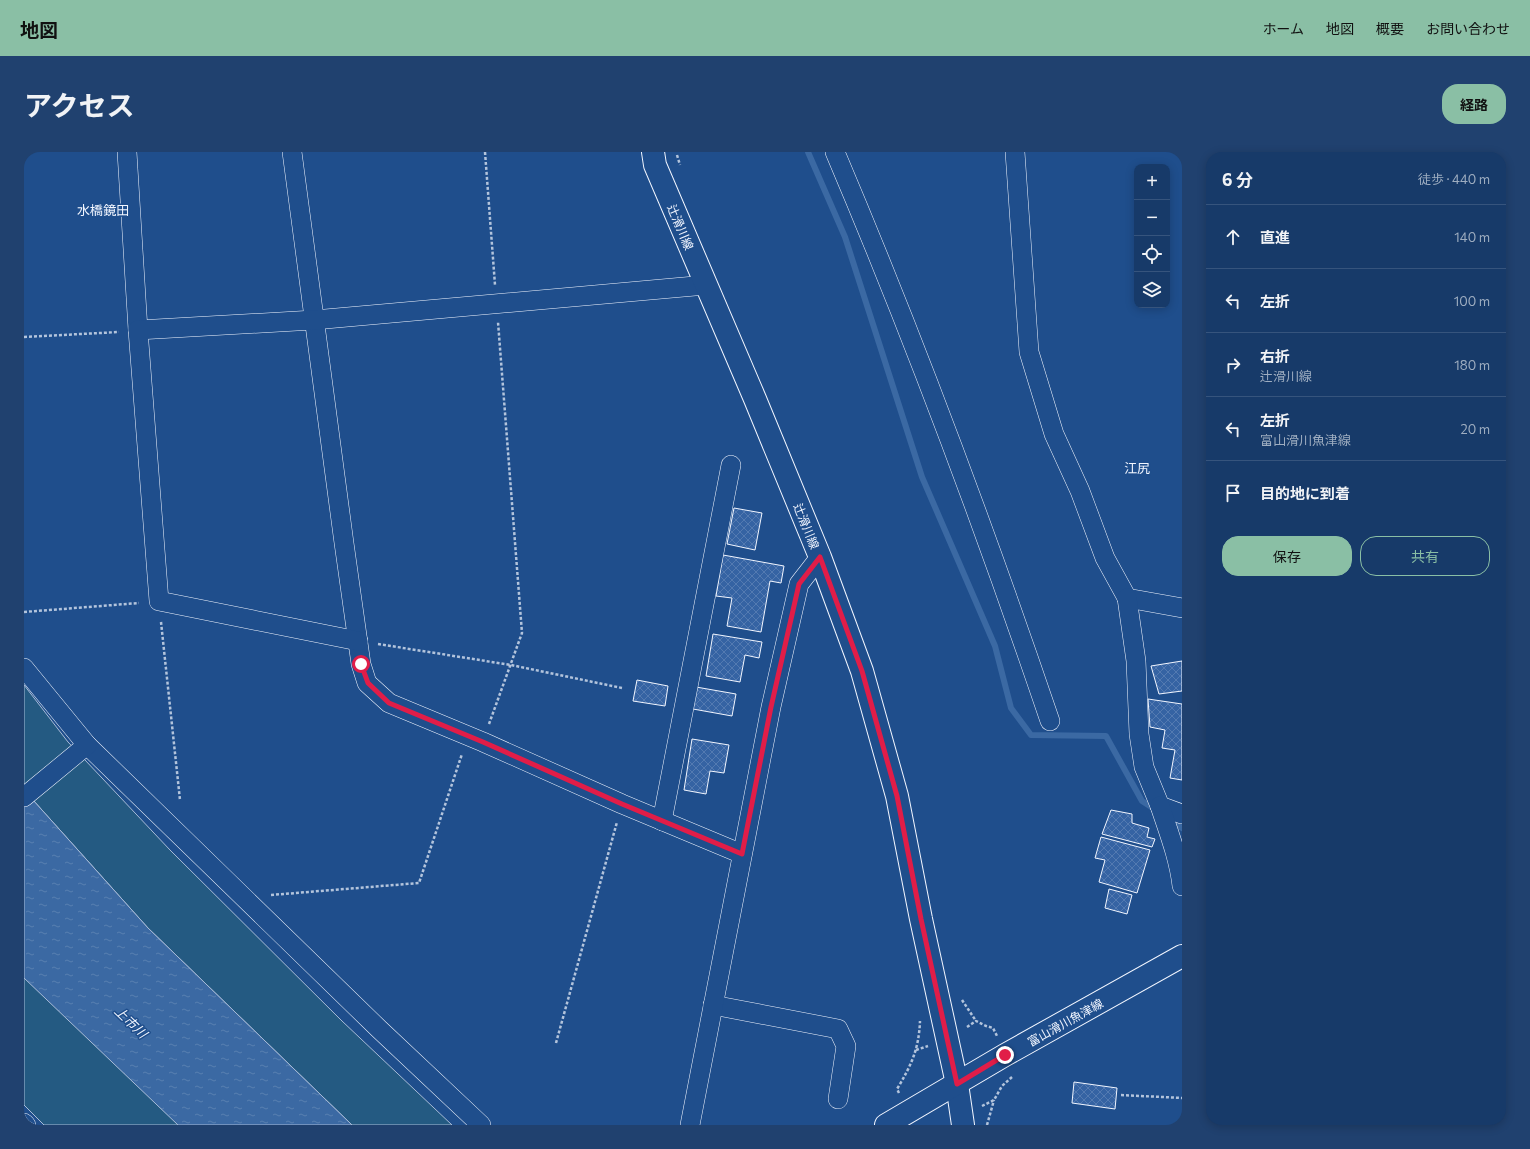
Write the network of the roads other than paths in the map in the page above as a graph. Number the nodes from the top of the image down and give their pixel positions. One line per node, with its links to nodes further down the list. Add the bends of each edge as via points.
1 (127, 152): 8 (street)
2 (292, 152): 7 (street)
3 (653, 152): 6 (main road, 辻滑川線, via 655,165)
4 (835, 152): 15 (street, via 946,432 1009,600)
5 (1015, 152): 11 (street, via 1029,352 1054,434 1080,491 1104,558)
6 (706, 285): 7 (street); 10 (main road, 辻滑川線)
7 (314, 320): 8 (street); 13 (street)
8 (138, 330): 13 (street, via 159,601)
9 (731, 465): 20 (street)
10 (820, 557): 21 (street, via 799,584); 25 (main road, 辻滑川線, via 862,671 897,796)
11 (1127, 598): 12 (street); 18 (street, via 1136,661 1139,734 1144,767)
12 (1182, 608)
13 (358, 641): 20 (street, via 361,664 368,683 389,703)
14 (24, 668): 16 (street)
15 (1050, 721)
16 (87, 745): 17 (street); 29 (street, via 379,1030)
17 (24, 797)
18 (1160, 806): 19 (street); 22 (street, via 1172,839)
19 (1182, 814)
20 (662, 821): 21 (street)
21 (742, 854): 24 (street)
22 (1182, 886)
23 (1182, 956): 25 (main road, 富山滑川魚津線)
24 (713, 1005): 26 (street, via 838,1030 846,1046); 30 (street)
25 (957, 1084): 31 (main road, 富山滑川魚津線); 32 (main road, 辻滑川線)
26 (838, 1099)
27 (24, 1123): 28 (street)
28 (26, 1125)
29 (481, 1125)
30 (690, 1125)
31 (886, 1125)
32 (963, 1125)

